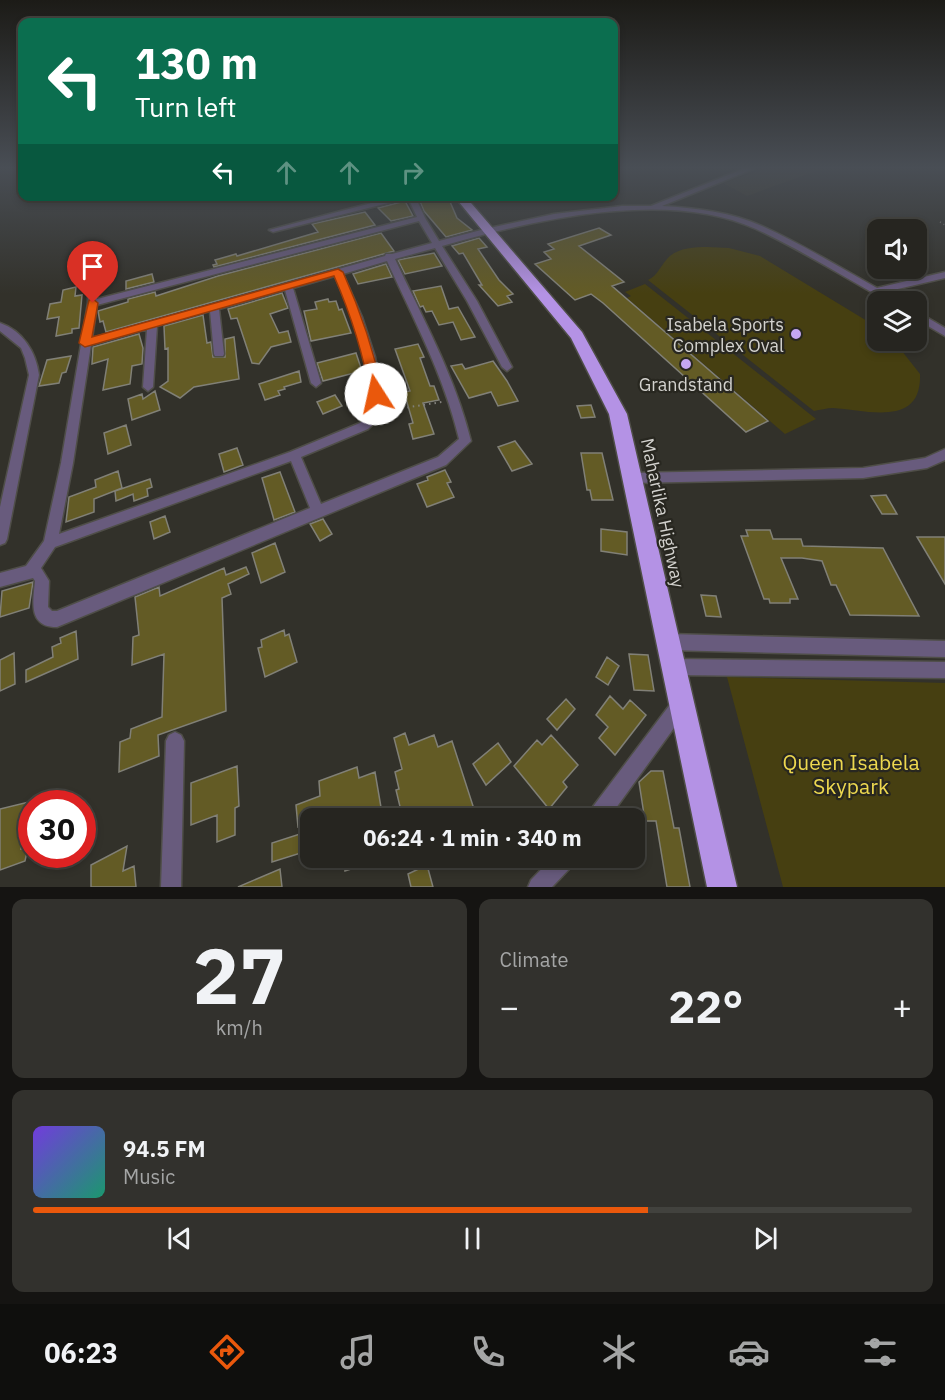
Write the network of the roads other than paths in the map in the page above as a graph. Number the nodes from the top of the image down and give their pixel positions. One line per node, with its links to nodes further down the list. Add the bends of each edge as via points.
1 (352, 210): 7 (street)
2 (417, 210): 6 (street)
3 (470, 210): 8 (highway, Maharlika Highway)
4 (591, 210): 8 (street)
5 (697, 210): 15 (street, via 758,227)
6 (420, 218): 9 (street); 16 (street)
7 (273, 230)
8 (486, 231): 9 (street); 29 (highway, Maharlika Highway, via 578,336 618,414)
9 (437, 243): 10 (street); 24 (street)
10 (389, 256): 11 (street); 30 (street, via 453,400 465,441 451,455)
11 (338, 272): 14 (street); 28 (street, via 370,357 380,412 364,426)
12 (945, 275): 15 (street)
13 (91, 283): 16 (street)
14 (288, 286): 17 (street); 25 (street)
15 (879, 290)
16 (93, 303): 22 (street)
17 (214, 307): 19 (street); 23 (street)
18 (927, 321): 21 (street)
19 (152, 324): 22 (street); 26 (street)
20 (0, 326): 31 (street, via 30,352 34,375)
21 (945, 333)
22 (85, 343): 32 (street)
23 (219, 354)
24 (507, 367)
25 (316, 383)
26 (148, 387)
27 (945, 454): 29 (street, via 927,463 863,473)
28 (294, 455): 30 (street); 32 (street)
29 (633, 478): 35 (highway, Maharlika Highway)
30 (318, 511): 33 (street, via 57,619 49,619 40,610 41,577)
31 (0, 539)
32 (50, 543): 33 (street)
33 (31, 571): 34 (street)
34 (0, 580)
35 (668, 642): 36 (street); 37 (highway, Maharlika Highway)
36 (945, 649)
37 (674, 667): 38 (street); 39 (highway, Maharlika Highway)
38 (945, 670)
39 (682, 702): 41 (street); 45 (highway, Maharlika Highway)
40 (175, 741): 43 (street)
41 (604, 808)
42 (556, 868): 44 (street)
43 (171, 887)
44 (538, 887)
45 (722, 887)

